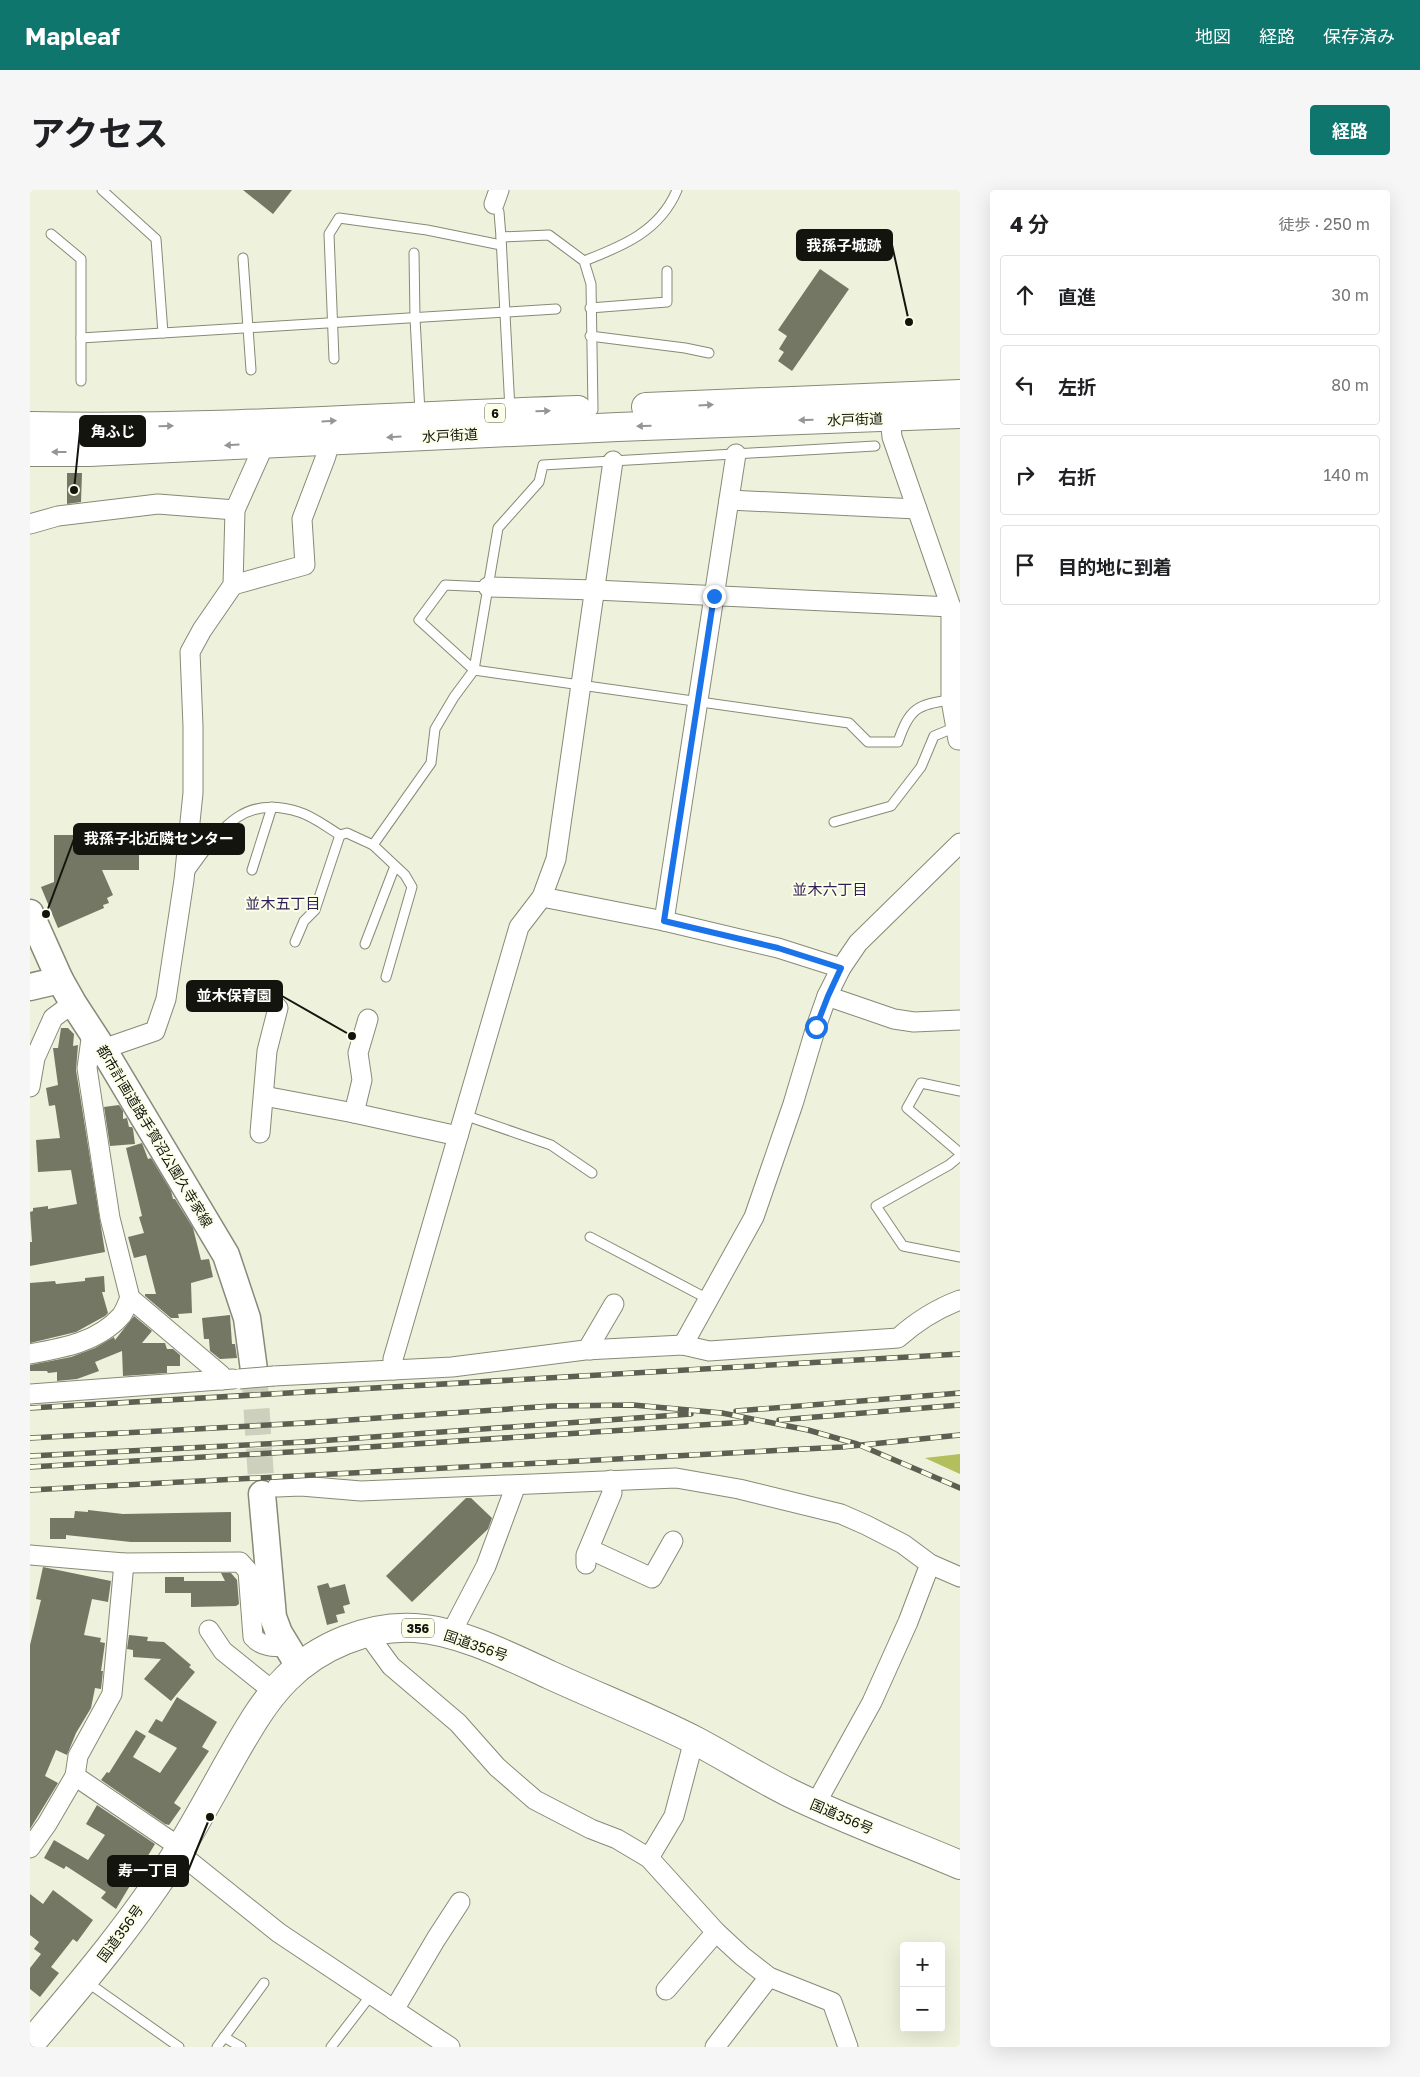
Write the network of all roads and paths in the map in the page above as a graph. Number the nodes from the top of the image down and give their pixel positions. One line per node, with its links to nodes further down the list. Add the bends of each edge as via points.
1 (102, 190): 16 (lane, via 156,240)
2 (676, 190): 8 (lane, via 670,207 651,226 631,241)
3 (496, 197): 5 (lane)
4 (51, 234): 18 (lane, via 81,259)
5 (501, 241): 8 (lane, via 549,235); 12 (lane); 14 (lane, via 486,244 427,230 339,218 329,234)
6 (414, 254): 13 (lane)
7 (243, 258): 15 (lane)
8 (584, 261): 10 (lane, via 591,284)
9 (667, 271): 10 (lane, via 667,302)
10 (590, 308): 17 (lane)
11 (556, 309): 12 (lane)
12 (504, 313): 13 (lane); 26 (lane)
13 (415, 318): 14 (lane); 28 (lane)
14 (332, 322): 15 (lane); 20 (lane)
15 (248, 328): 16 (lane); 21 (lane)
16 (163, 333): 18 (lane)
17 (590, 336): 19 (lane); 25 (lane)
18 (81, 338): 22 (lane)
19 (709, 353)
20 (334, 359)
21 (251, 370)
22 (80, 381)
23 (960, 394): 24 (highway, 水戸街道 / 6)
24 (889, 407): 25 (highway, 水戸街道 / 6, one-way to 24); 27 (highway, 水戸街道 / 6); 30 (highway, 水戸街道 / 6, one-way to 30); 37 (street, via 892,437)
25 (593, 410): 26 (highway, 水戸街道 / 6, one-way to 25)
26 (510, 412): 28 (highway, 水戸街道 / 6)
27 (960, 414)
28 (420, 416): 29 (highway, 水戸街道 / 6, one-way to 28, via 261,424)
29 (30, 426)
30 (330, 440): 31 (highway, 水戸街道 / 6); 40 (street, via 302,519 305,565)
31 (265, 443): 33 (highway, 水戸街道 / 6, one-way to 33); 38 (street)
32 (875, 446): 34 (lane)
33 (30, 452)
34 (736, 454): 35 (lane); 36 (street)
35 (613, 461): 41 (lane, via 542,464 539,482 498,528); 42 (street)
36 (729, 500): 37 (street); 43 (street)
37 (917, 509): 44 (street)
38 (235, 510): 39 (street, via 158,504 58,516); 40 (street)
39 (30, 524)
40 (234, 585): 57 (street, via 190,652 194,793)
41 (488, 588): 42 (street); 45 (lane); 45 (lane, via 445,585 419,620)
42 (595, 590): 43 (street); 46 (street)
43 (714, 596): 44 (street); 48 (street)
44 (951, 608): 47 (street)
45 (474, 670): 46 (lane); 54 (lane, via 435,729 431,763)
46 (580, 686): 48 (lane); 58 (street, via 556,859)
47 (951, 700): 48 (lane, via 921,706 910,715 898,742 868,742 849,723); 49 (street)
48 (698, 703): 60 (street)
49 (958, 734): 51 (lane, via 934,736 921,766 891,806)
50 (272, 807): 52 (lane, via 300,812); 56 (lane); 57 (lane, via 263,806 242,813 216,836)
51 (834, 822)
52 (340, 835): 54 (lane, via 347,833); 61 (lane, via 315,910 304,921)
53 (960, 843): 63 (street, via 858,943)
54 (373, 844): 55 (lane)
55 (395, 866): 62 (lane); 64 (lane, via 412,887)
56 (252, 870)
57 (184, 880): 72 (street, via 166,999 155,1031)
58 (542, 897): 60 (street); 77 (street, via 519,927)
59 (30, 913): 65 (street, 都市計画道路手賀沼公園久寺家線)
60 (664, 921): 63 (street, via 778,948)
61 (296, 942)
62 (365, 944)
63 (841, 968): 67 (street)
64 (386, 977)
65 (60, 980): 66 (street); 68 (street, 都市計画道路手賀沼公園久寺家線)
66 (30, 987)
67 (828, 996): 71 (street, via 894,1019 914,1022); 86 (street, via 754,1217)
68 (73, 1003): 72 (street, 都市計画道路手賀沼公園久寺家線); 73 (street, via 53,1018 35,1058)
69 (278, 1008): 75 (street, via 267,1051)
70 (368, 1019): 76 (street, via 358,1053 362,1080)
71 (960, 1020)
72 (98, 1041): 85 (street, via 87,1068 110,1218); 93 (street, 都市計画道路手賀沼公園久寺家線, via 226,1255 247,1318)
73 (30, 1087)
74 (960, 1090): 80 (lane, via 921,1083 907,1108)
75 (264, 1096): 76 (street); 78 (street)
76 (354, 1113): 79 (street)
77 (464, 1115): 79 (street); 81 (lane, via 550,1146)
78 (260, 1133)
79 (458, 1136): 92 (street, via 393,1359)
80 (960, 1155): 84 (lane, via 949,1166 876,1206 903,1246)
81 (592, 1173)
82 (590, 1237): 86 (lane)
83 (960, 1249): 84 (lane)
84 (956, 1256)
85 (130, 1298): 91 (street, via 123,1314 103,1331 69,1347); 93 (street, via 221,1375)
86 (708, 1299): 89 (street)
87 (960, 1300): 89 (street, via 914,1323 898,1338 709,1350)
88 (614, 1304): 90 (street, via 590,1344)
89 (682, 1345): 90 (street)
90 (590, 1350): 92 (street, via 452,1367)
91 (30, 1354)
92 (393, 1370): 93 (street)
93 (247, 1376): 94 (street)
94 (30, 1394)
95 (611, 1480): 96 (street); 98 (street, via 612,1493 587,1557 652,1578); 101 (street, via 676,1478 703,1481 841,1514 902,1544)
96 (516, 1485): 97 (street, via 361,1491 301,1486); 105 (street, via 486,1566)
97 (270, 1490): 106 (street, via 273,1617)
98 (673, 1540)
99 (30, 1555): 100 (street)
100 (124, 1563): 106 (street, via 240,1562 248,1571 253,1638); 109 (street, via 112,1694 78,1756)
101 (930, 1564): 102 (street); 110 (street, via 872,1702)
102 (960, 1577)
103 (209, 1630): 107 (street, via 223,1651)
104 (367, 1632): 105 (highway, 国道356号 / 356, via 418,1628); 106 (highway, 国道356号 / 356, via 322,1652); 113 (street, via 391,1666 458,1723 497,1767 535,1800)
105 (450, 1635): 108 (highway, 国道356号 / 356, via 501,1652)
106 (293, 1656): 107 (highway, 国道356号 / 356)
107 (274, 1692): 112 (highway, 国道356号 / 356, via 249,1728)
108 (694, 1740): 110 (highway, 国道356号 / 356); 113 (street, via 674,1816)
109 (75, 1776): 111 (street); 112 (street, via 172,1842)
110 (815, 1805): 114 (highway, 国道356号 / 356)
111 (30, 1848)
112 (178, 1851): 118 (highway, 国道356号 / 356); 121 (street, via 279,1933)
113 (649, 1858): 116 (street)
114 (960, 1866)
115 (460, 1902): 122 (street)
116 (716, 1932): 117 (street); 120 (street)
117 (770, 1977): 130 (street); 131 (street, via 832,2002)
118 (85, 1980): 124 (highway, 国道356号 / 356); 125 (lane)
119 (264, 1983): 123 (lane)
120 (666, 1990)
121 (371, 1995): 122 (street); 128 (lane)
122 (394, 2010): 129 (street)
123 (224, 2038): 126 (lane); 127 (lane)
124 (30, 2044)
125 (179, 2047)
126 (217, 2047)
127 (241, 2047)
128 (331, 2047)
129 (450, 2047)
130 (714, 2047)
131 (848, 2047)

